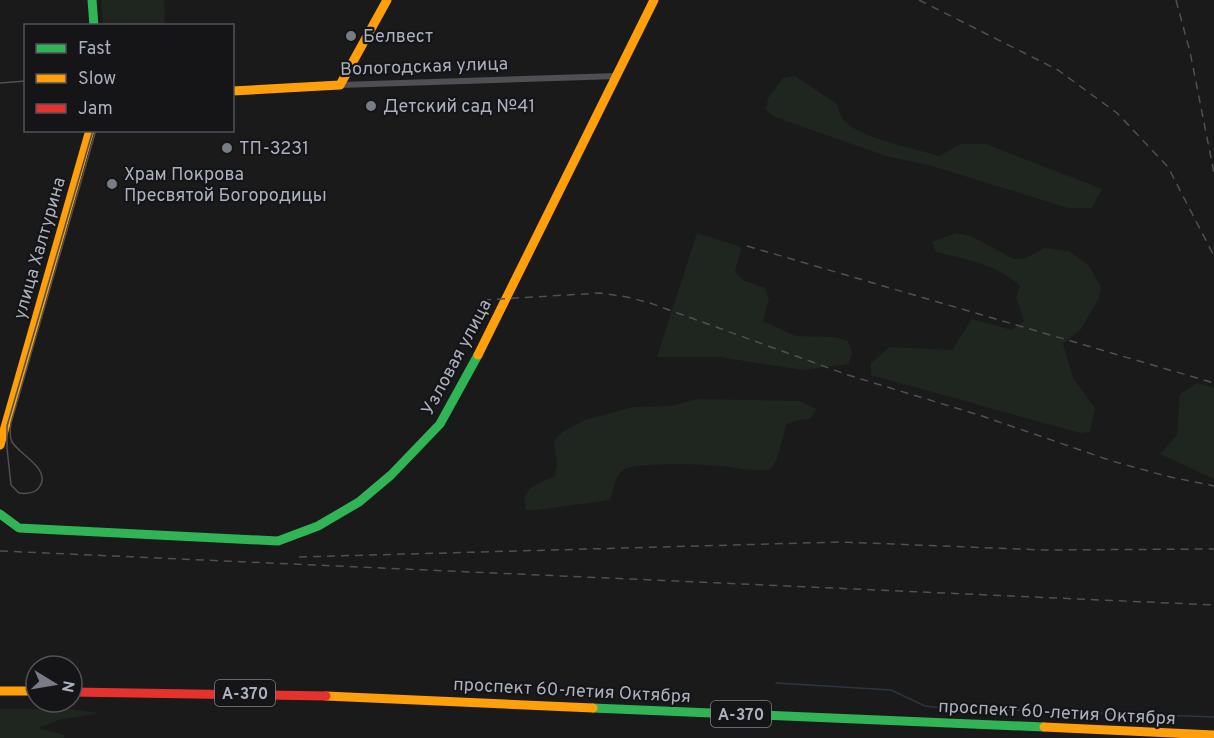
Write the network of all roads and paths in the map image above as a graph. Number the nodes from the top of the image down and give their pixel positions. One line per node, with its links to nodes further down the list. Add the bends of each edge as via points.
1 (92, 0): 4 (main road)
2 (387, 0): 6 (main road)
3 (654, 0): 5 (main road, Узловая улица)
4 (94, 24)
5 (617, 76): 6 (street, Вологодская улица); 10 (main road, Узловая улица, via 466,380 440,424 359,502 318,526 278,541 19,528)
6 (340, 85): 7 (main road, Вологодская улица)
7 (234, 91)
8 (89, 132): 9 (main road, улица Халтурина)
9 (0, 445)
10 (0, 514)
11 (0, 691): 12 (main road)
12 (24, 691)
13 (84, 692): 17 (main road, проспект 60-летия Октября / А-370, via 321,696)
14 (0, 699): 15 (main road)
15 (24, 699)
16 (84, 700): 18 (main road, проспект 60-летия Октября / А-370, via 285,702)
17 (1214, 735)
18 (1090, 738)

